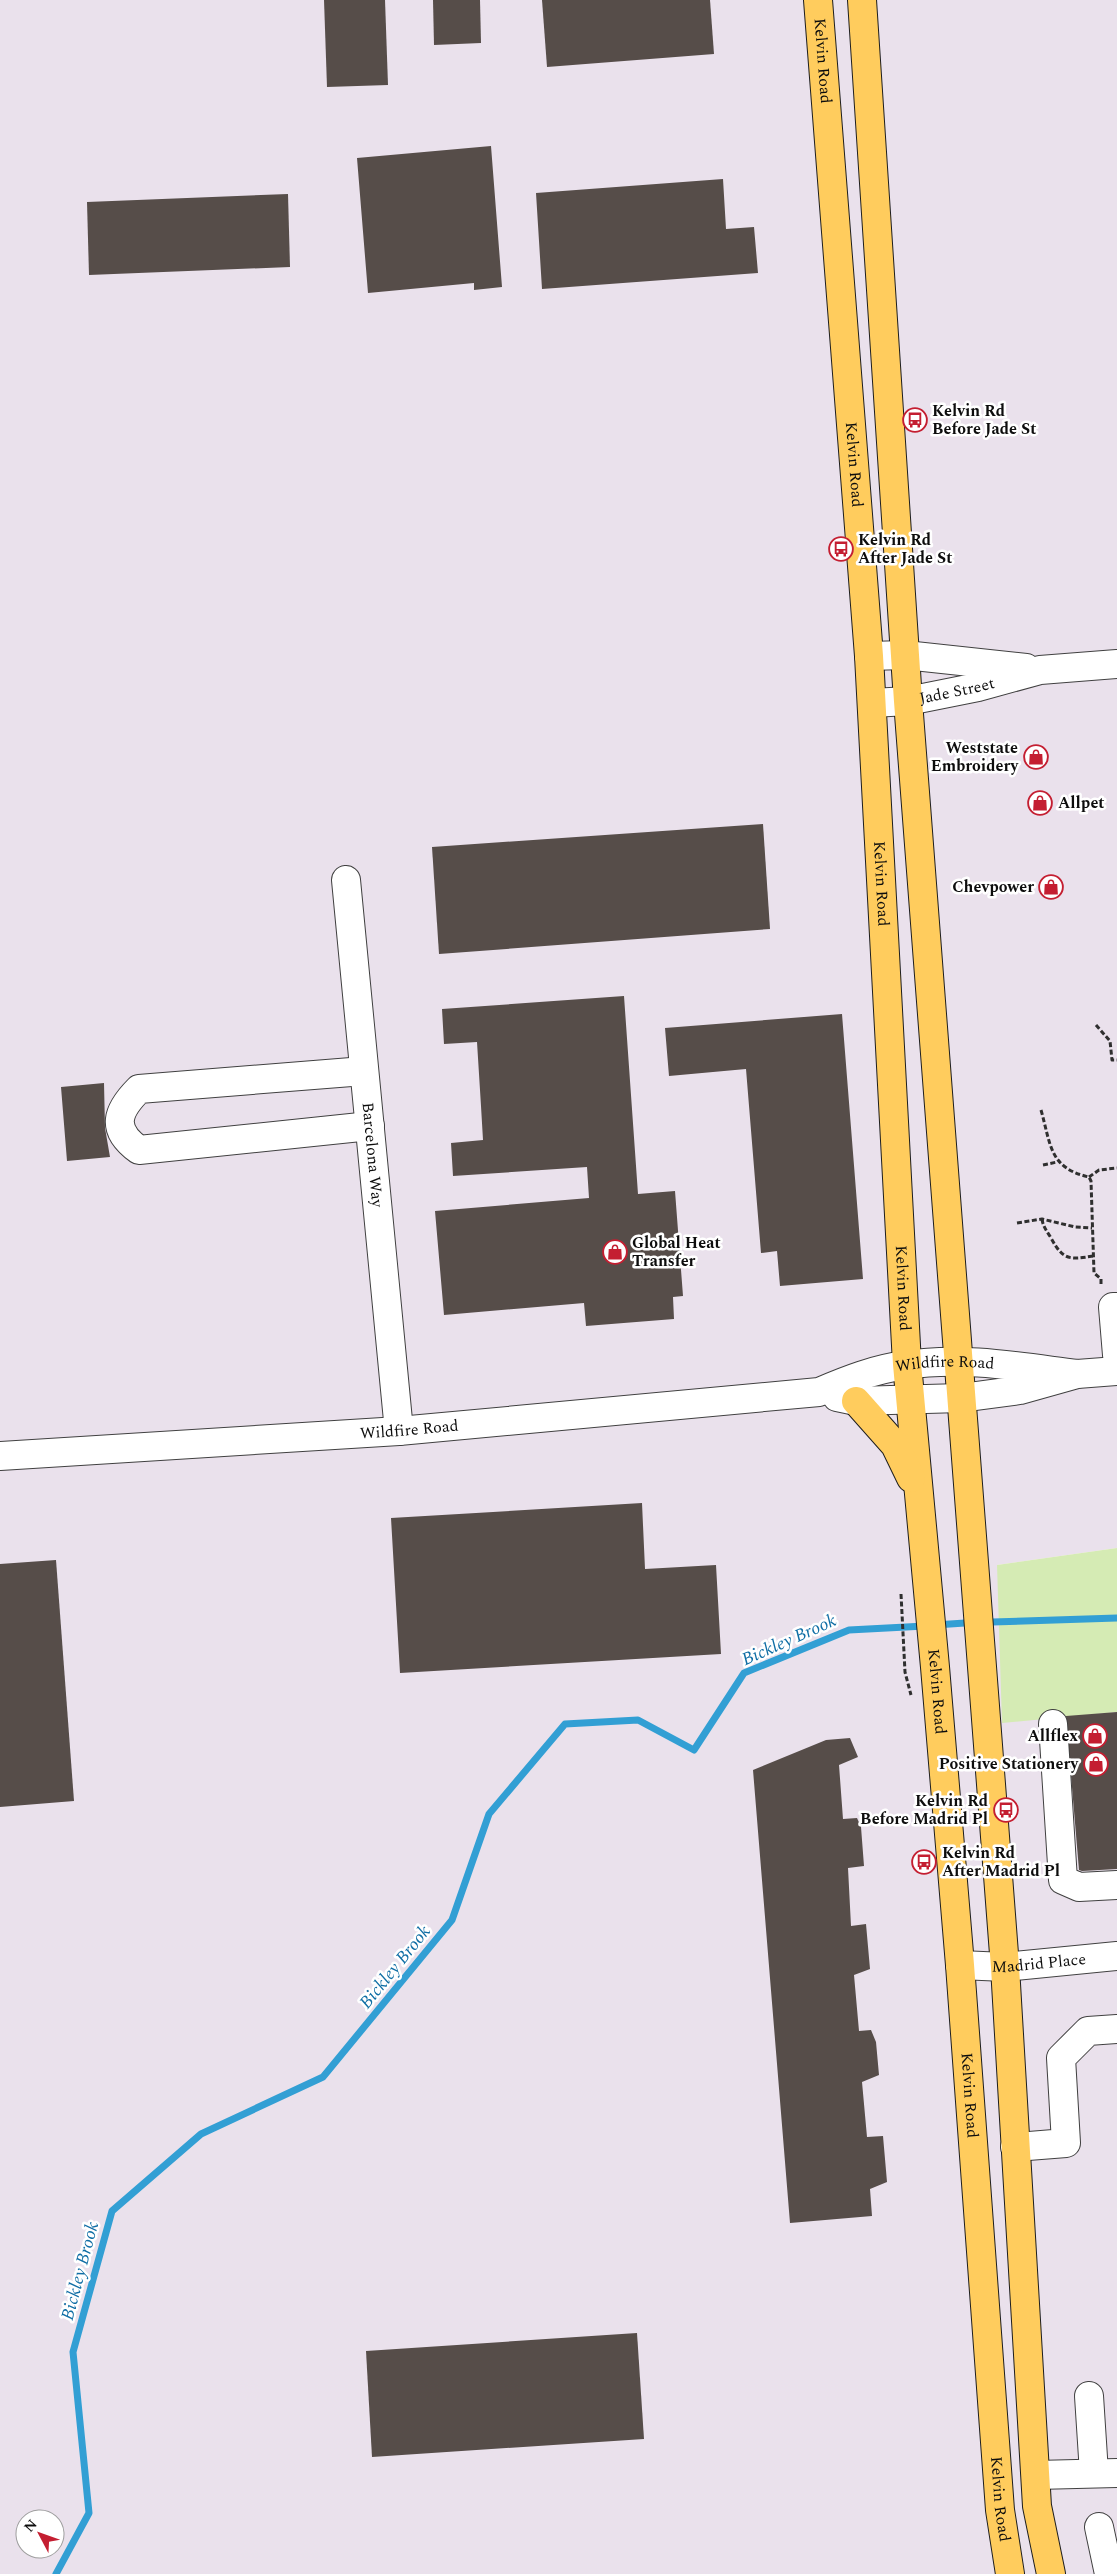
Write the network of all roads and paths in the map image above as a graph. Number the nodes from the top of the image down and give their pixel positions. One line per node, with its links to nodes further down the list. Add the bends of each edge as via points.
1 (818, 0): 4 (main road, Kelvin Road)
2 (862, 0): 3 (main road)
3 (888, 392): 4 (main road, via 879,432 871,441); 5 (main road)
4 (853, 445): 6 (main road, Kelvin Road)
5 (905, 655): 6 (street, Jade Street); 8 (street, Jade Street); 9 (main road)
6 (869, 656): 10 (main road, Kelvin Road)
7 (1117, 664): 8 (street, Jade Street)
8 (1040, 670): 9 (street, Jade Street, via 978,687)
9 (908, 700): 10 (street, Jade Street); 27 (main road)
10 (872, 702): 28 (main road, Kelvin Road)
11 (346, 880): 14 (street, Barcelona Way)
12 (1096, 1026): 13 (path, via 1110,1042 1112,1060)
13 (1117, 1060)
14 (364, 1071): 16 (street, Barcelona Way); 16 (street, via 140,1089 124,1103 119,1123 126,1140 139,1150)
15 (1041, 1110): 17 (path)
16 (370, 1126): 35 (street, Barcelona Way)
17 (1057, 1162): 18 (path); 20 (path, via 1070,1172)
18 (1043, 1165)
19 (1117, 1168): 20 (path, via 1099,1170)
20 (1089, 1177): 23 (path)
21 (1042, 1220): 22 (path); 23 (path); 24 (path, via 1060,1252 1067,1257)
22 (1017, 1223)
23 (1092, 1228): 24 (path)
24 (1093, 1256): 25 (path, via 1094,1273 1101,1279 1102,1296)
25 (1115, 1307): 26 (street)
26 (1117, 1355)
27 (958, 1362): 28 (street, Wildfire Road); 30 (street, Wildfire Road); 32 (main road)
28 (906, 1364): 31 (street, Wildfire Road, via 861,1375); 34 (main road, Kelvin Road)
29 (1117, 1372): 30 (street, Wildfire Road)
30 (1077, 1374): 32 (street, Wildfire Road, via 1020,1390)
31 (819, 1392): 33 (street, Wildfire Road); 35 (street, Wildfire Road)
32 (961, 1398): 34 (street, Wildfire Road); 42 (main road)
33 (856, 1401): 34 (street, Wildfire Road); 37 (main road, via 895,1444)
34 (910, 1401): 37 (main road, Kelvin Road)
35 (399, 1431): 36 (street, Wildfire Road)
36 (0, 1456)
37 (918, 1493): 41 (main road, Kelvin Road)
38 (1054, 1724): 39 (street, via 1063,1880 1079,1887)
39 (1117, 1885)
40 (1117, 1956): 42 (street, Madrid Place)
41 (960, 1965): 42 (street, Madrid Place); 46 (main road, Kelvin Road)
42 (1005, 1967): 44 (main road)
43 (1117, 2028): 44 (street, via 1088,2031 1062,2058 1066,2143)
44 (1015, 2147): 45 (main road)
45 (1023, 2277): 46 (main road); 49 (main road)
46 (984, 2280): 51 (main road, Kelvin Road, via 1000,2510)
47 (1089, 2396): 48 (street)
48 (1105, 2473): 49 (street)
49 (1036, 2475): 52 (main road, via 1037,2506)
50 (1099, 2527): 53 (street)
51 (1010, 2574)
52 (1051, 2574)
53 (1109, 2574)

